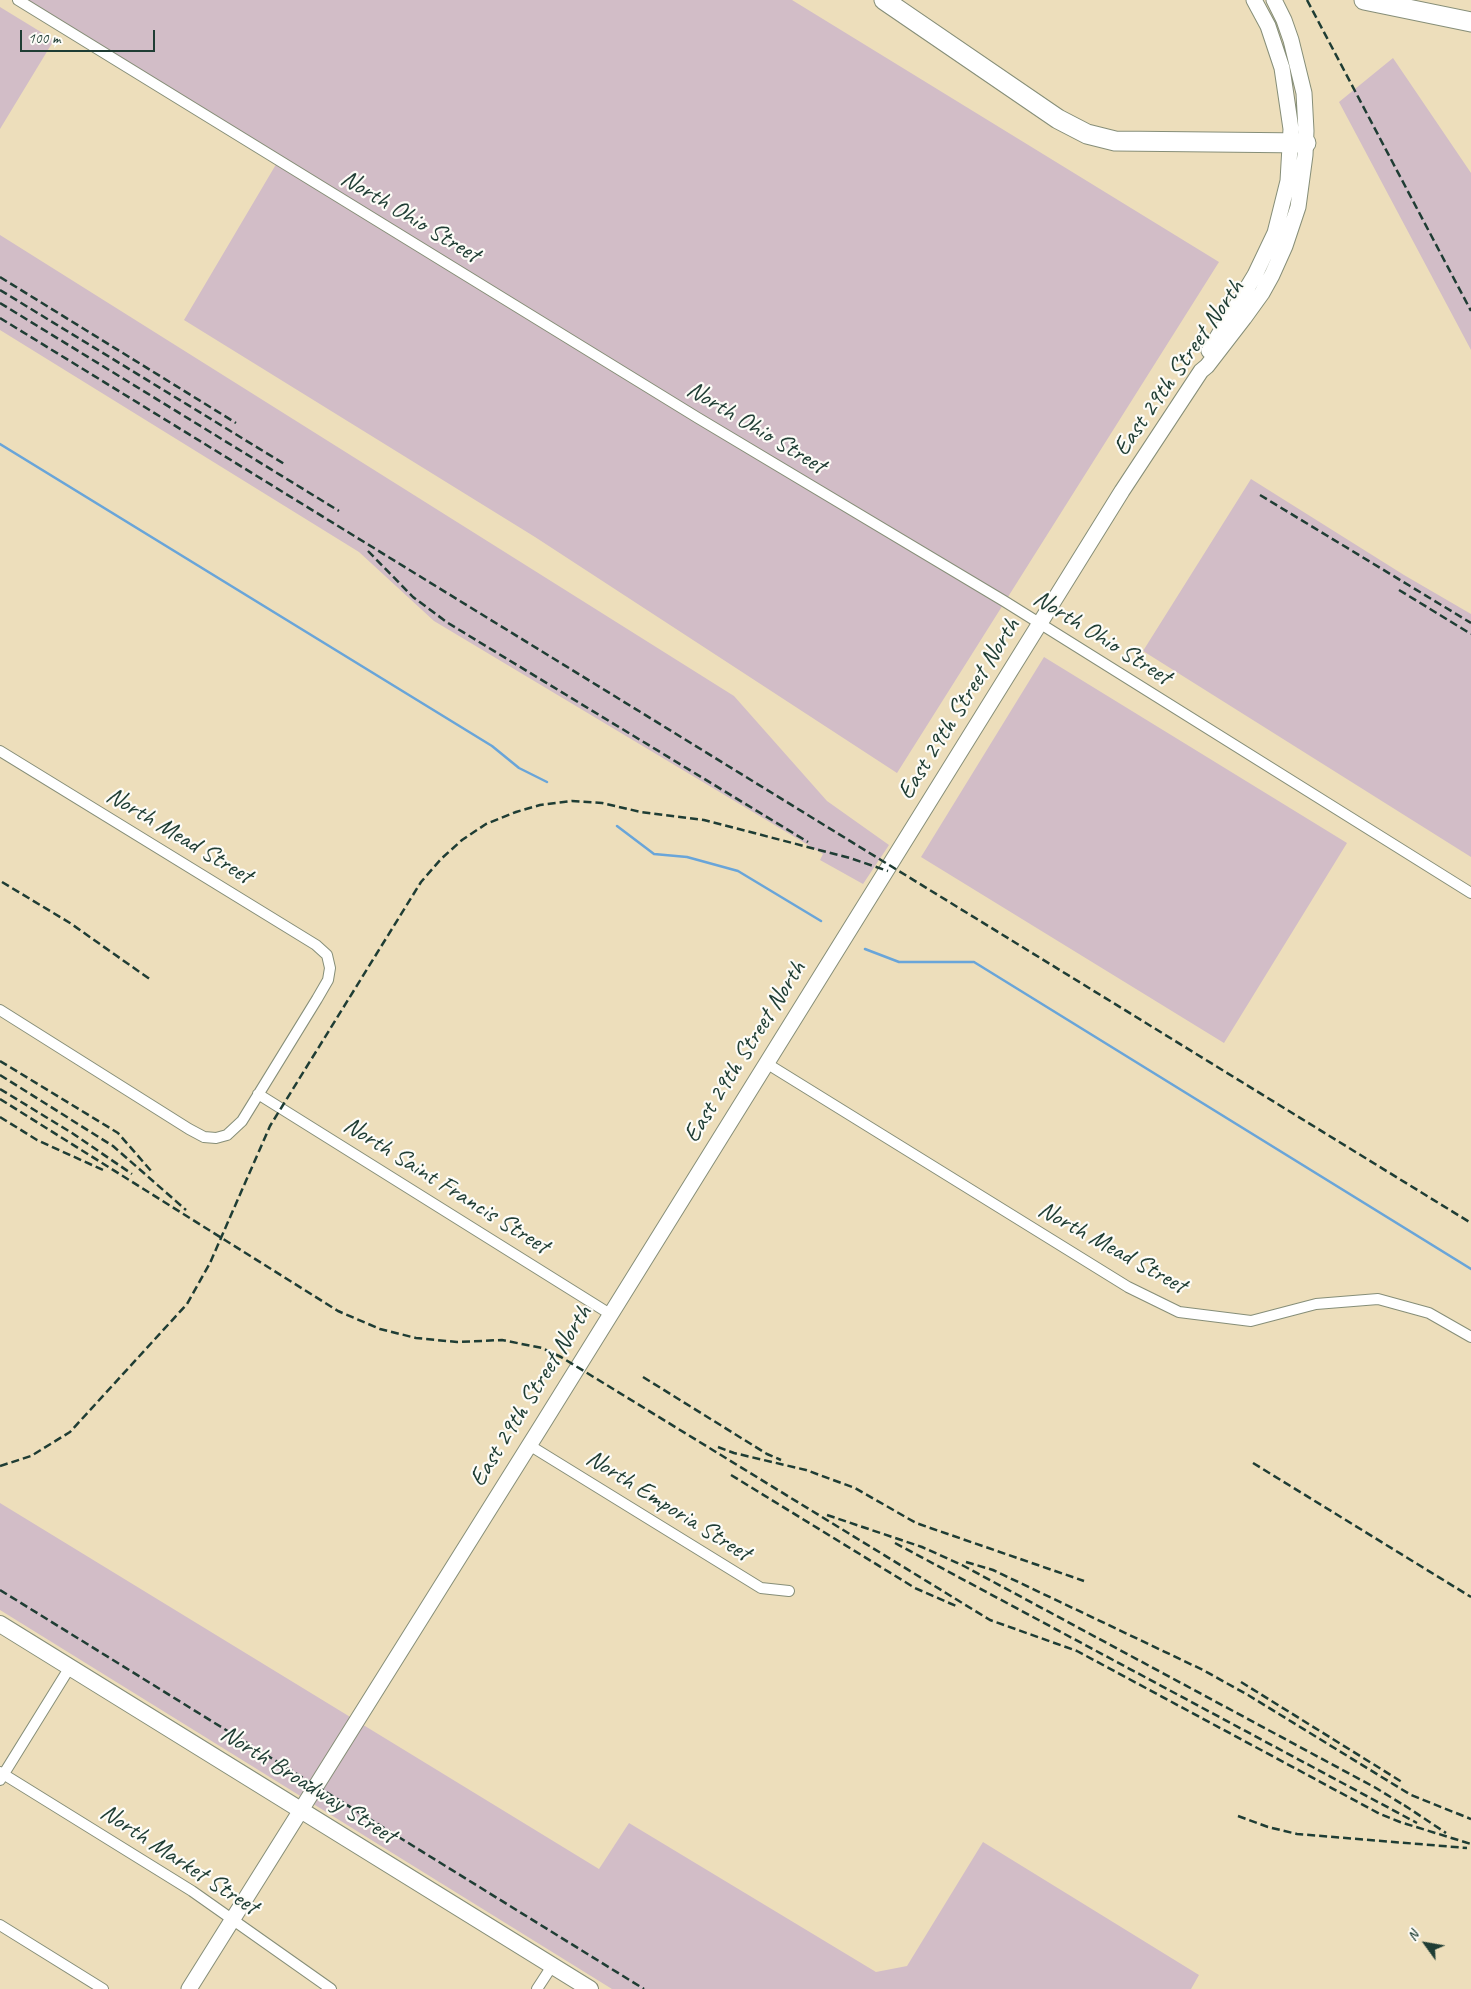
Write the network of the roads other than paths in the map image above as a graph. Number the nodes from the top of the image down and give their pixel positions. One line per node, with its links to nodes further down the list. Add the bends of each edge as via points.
1 (18, 0): 8 (street, North Ohio Street)
2 (884, 0): 7 (highway, via 1058,119 1087,134 1115,141)
3 (1254, 0): 7 (street, via 1268,26 1282,68 1291,128)
4 (1274, 0): 7 (street, via 1284,20 1304,94)
5 (1364, 0): 6 (highway)
6 (1471, 22)
7 (1300, 139): 8 (street, East 29th Street North, via 1275,233 1255,276 1205,357 1201,370)
8 (1039, 624): 10 (street, North Ohio Street); 12 (street, East 29th Street North)
9 (0, 751): 13 (street, North Mead Street, via 297,933 327,956 328,980)
10 (1471, 893)
11 (0, 1010): 13 (street, via 204,1136 219,1138 227,1135 242,1121)
12 (766, 1063): 14 (street, East 29th Street North); 15 (street, North Mead Street, via 1128,1287 1179,1312 1251,1321 1316,1304 1378,1299 1429,1313)
13 (258, 1094): 14 (street, North Saint Francis Street)
14 (610, 1314): 16 (street, East 29th Street North)
15 (1471, 1338)
16 (529, 1445): 17 (street, North Emporia Street, via 761,1588); 21 (street, East 29th Street North)
17 (789, 1592)
18 (0, 1624): 19 (main road, North Broadway Street)
19 (70, 1667): 20 (street); 21 (main road, North Broadway Street)
20 (1, 1775): 22 (street, North Market Street, via 192,1891)
21 (301, 1810): 22 (street, East 29th Street North); 24 (main road, North Broadway Street)
22 (233, 1920): 26 (street, East 29th Street North); 27 (street, North Market Street)
23 (0, 1925): 25 (street)
24 (552, 1966): 28 (street); 29 (main road, North Broadway Street)
25 (103, 1989)
26 (189, 1989)
27 (331, 1989)
28 (538, 1989)
29 (590, 1989)

